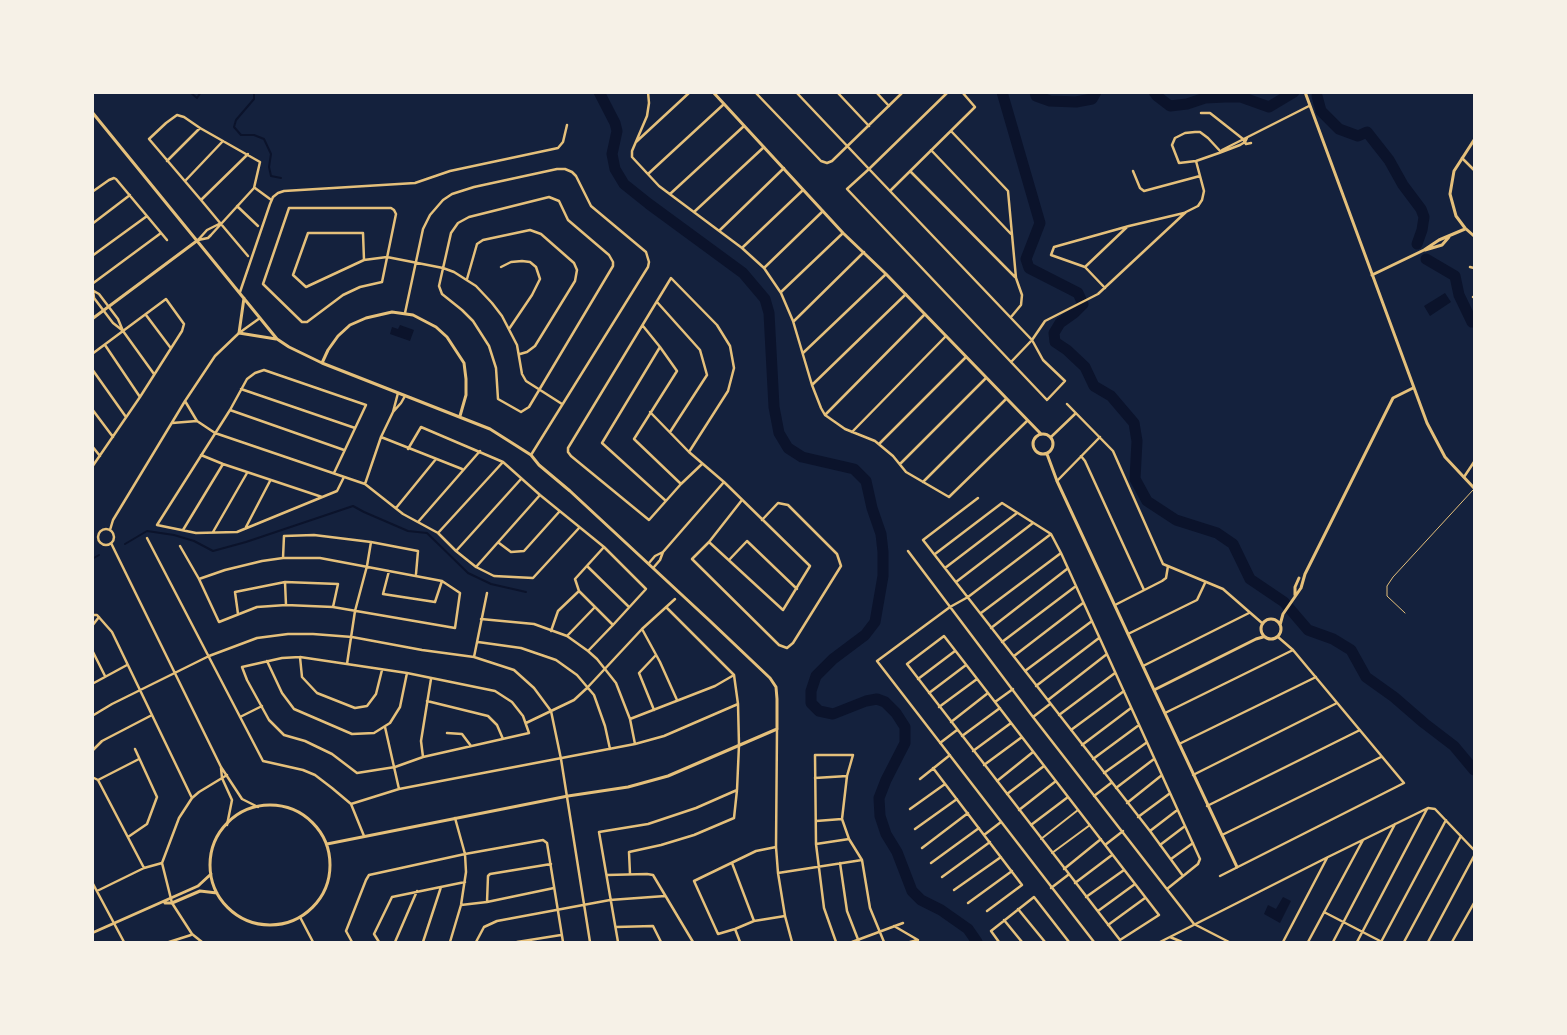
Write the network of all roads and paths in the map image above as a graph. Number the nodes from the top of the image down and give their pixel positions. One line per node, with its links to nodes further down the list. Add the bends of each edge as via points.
1 (690, 92): 26 (street)
2 (713, 92): 12 (street)
3 (756, 92): 27 (street, via 824,163 830,163)
4 (796, 92): 27 (street)
5 (837, 92): 19 (street)
6 (876, 92): 13 (street)
7 (903, 92): 13 (street)
8 (948, 92): 36 (street)
9 (962, 92): 21 (street, via 974,107)
10 (1305, 92): 14 (street)
11 (649, 93): 26 (street, via 646,116)
12 (724, 104): 18 (street); 40 (street)
13 (889, 106): 19 (street)
14 (1309, 106): 22 (street); 82 (street)
15 (92, 112): 67 (street)
16 (1201, 114): 22 (street, via 1210,113)
17 (567, 125): 88 (street, via 558,148 450,171 415,183 278,193 270,204)
18 (744, 126): 28 (street); 47 (street)
19 (869, 126): 27 (street)
20 (200, 128): 24 (street); 34 (street); 34 (street, via 177,115 149,139)
21 (951, 131): 29 (street); 64 (street, via 1008,191)
22 (1244, 140): 25 (street, via 1246,144); 30 (street)
23 (1474, 140): 32 (street)
24 (223, 141): 31 (street); 42 (street)
25 (1251, 143)
26 (635, 144): 40 (street, via 632,157)
27 (848, 146): 36 (street)
28 (764, 147): 35 (street); 53 (street)
29 (931, 150): 38 (street); 64 (street)
30 (1219, 152): 33 (street); 33 (street, via 1200,132 1185,133 1175,138 1172,145 1179,163)
31 (248, 154): 43 (street, via 260,162); 50 (street)
32 (1462, 158): 37 (street); 60 (street, via 1452,179 1450,194 1453,209)
33 (1196, 160): 41 (street)
34 (167, 161): 42 (street)
35 (784, 168): 44 (street); 61 (street)
36 (869, 169): 45 (street); 116 (street, via 847,189)
37 (1474, 170)
38 (910, 171): 45 (street); 83 (street)
39 (1133, 172): 41 (street, via 1144,191)
40 (647, 174): 47 (street)
41 (1200, 176): 54 (street, via 1204,191 1202,200)
42 (184, 181): 50 (street)
43 (254, 188): 49 (street); 51 (street)
44 (803, 190): 52 (street); 68 (street)
45 (890, 191): 98 (street)
46 (92, 192): 48 (street, via 114,178)
47 (670, 194): 53 (street)
48 (130, 195): 55 (street); 56 (street)
49 (270, 199)
50 (201, 200): 57 (street)
51 (237, 206): 57 (street); 58 (street)
52 (823, 211): 63 (street); 79 (street)
53 (694, 212): 61 (street)
54 (1186, 212): 59 (street); 86 (street)
55 (147, 216): 62 (street); 70 (street)
56 (92, 224)
57 (221, 224): 67 (street, via 207,230); 67 (street, via 208,238); 71 (street)
58 (258, 226)
59 (1128, 226): 75 (street); 75 (street, via 1052,250 1052,255)
60 (1465, 228): 65 (street); 82 (street, via 1442,245)
61 (719, 231): 68 (street)
62 (161, 233): 66 (street); 85 (street)
63 (843, 233): 69 (street); 89 (street)
64 (1012, 235): 83 (street)
65 (1474, 236)
66 (167, 240)
67 (198, 240): 88 (street); 93 (street)
68 (742, 248): 79 (street)
69 (864, 252): 81 (street); 101 (street)
70 (92, 256)
71 (248, 256)
72 (387, 257): 72 (street, via 396,214 390,208 289,208 263,284 304,323 342,295 382,282); 73 (street); 74 (street)
73 (364, 260): 73 (street, via 363,233 308,233 293,275 306,287)
74 (416, 262): 77 (street); 95 (street); 130 (street, via 426,222 437,205 452,194 557,169 572,172 592,206 642,248 649,262)
75 (1085, 267): 86 (street)
76 (1470, 267): 80 (street)
77 (443, 268): 84 (street); 124 (street, via 440,292 473,321 489,346 496,368 498,399 523,412); 124 (street, via 451,233 458,223 549,197 559,201 568,220 610,255 612,270)
78 (501, 268): 103 (street, via 512,262 530,262 536,267 540,280)
79 (764, 268): 89 (street)
80 (1474, 268)
81 (886, 274): 90 (street); 114 (street)
82 (1372, 275): 122 (street)
83 (1016, 278): 98 (street, via 1022,295 1021,305)
84 (467, 279): 103 (street, via 489,299); 113 (street, via 476,244 530,230 541,234 574,263 577,275 570,288 535,346)
85 (92, 284)
86 (1105, 288): 108 (street, via 1090,300 1045,321)
87 (93, 290): 93 (street); 94 (street, via 94,298)
88 (240, 292): 91 (street)
89 (781, 293): 101 (street)
90 (906, 294): 96 (street); 121 (street)
91 (244, 298): 99 (street); 105 (street)
92 (657, 302): 102 (street); 146 (street, via 700,350 707,375); 157 (street, via 672,278 717,325 730,346 734,368 728,391)
93 (109, 307): 94 (street); 104 (street)
94 (104, 311): 100 (street); 104 (street)
95 (405, 313): 117 (street, via 377,315 350,325 338,336); 138 (street, via 436,327 448,338 464,363 466,395)
96 (925, 314): 106 (street); 137 (street)
97 (146, 315): 104 (street); 111 (street); 111 (street, via 166,300 184,325)
98 (1011, 317): 108 (street)
99 (260, 318): 105 (street); 107 (street)
100 (92, 319)
101 (793, 322): 114 (street)
102 (642, 326): 110 (street); 187 (street, via 568,452 649,520)
103 (509, 329): 113 (street)
104 (123, 331): 109 (street); 119 (street)
105 (239, 333): 107 (street); 129 (street, via 215,356)
106 (946, 336): 115 (street); 144 (street)
107 (277, 339): 117 (street)
108 (1032, 340): 116 (street); 116 (street, via 1043,360 1065,381 1047,400)
109 (105, 345): 112 (street); 127 (street)
110 (660, 346): 135 (street, via 676,371); 187 (street, via 602,443)
111 (171, 348): 119 (street)
112 (92, 354)
113 (520, 354): 124 (street, via 524,378)
114 (803, 354): 121 (street)
115 (966, 357): 120 (street); 152 (street)
116 (1011, 362)
117 (322, 363): 125 (street)
118 (92, 369): 139 (street)
119 (154, 374): 127 (street)
120 (986, 378): 128 (street); 168 (street)
121 (812, 385): 137 (street)
122 (1413, 388): 174 (street, via 1445,456); 224 (street, via 1393,398)
123 (241, 389): 133 (street); 143 (street); 143 (street, via 255,373 264,370 366,405)
124 (539, 390): 130 (street)
125 (398, 392): 126 (street); 134 (street)
126 (405, 394): 134 (street); 138 (street)
127 (140, 397): 139 (street)
128 (1006, 398): 140 (street); 179 (street)
129 (186, 401): 141 (street); 142 (street)
130 (562, 404): 158 (street)
131 (1067, 404): 136 (street)
132 (92, 409): 149 (street)
133 (230, 410): 145 (street); 155 (street)
134 (393, 412): 150 (street)
135 (650, 412): 146 (street); 181 (street, via 634,439)
136 (1076, 413): 148 (street); 151 (street)
137 (825, 415): 144 (street)
138 (460, 416): 158 (street, via 490,429)
139 (127, 417): 149 (street)
140 (1027, 420): 147 (street); 179 (street, via 949,497)
141 (197, 421): 142 (street); 145 (street)
142 (172, 423): 196 (street)
143 (355, 428): 155 (street)
144 (852, 432): 152 (street)
145 (215, 433): 160 (street); 172 (street)
146 (670, 433): 157 (street)
147 (1041, 434): 151 (street); 159 (street, via 1033,447 1040,454)
148 (1100, 436): 162 (street); 218 (street, via 1113,451 1163,564)
149 (113, 437): 161 (street)
150 (381, 437): 154 (street); 180 (street)
151 (1052, 438): 159 (street, via 1054,447)
152 (879, 444): 168 (street)
153 (92, 446): 161 (street)
154 (408, 448): 156 (street, via 421,427); 163 (street)
155 (345, 450): 172 (street)
156 (480, 451): 164 (street); 170 (street)
157 (689, 452): 167 (street)
158 (531, 454): 215 (street, via 539,465)
159 (1047, 454): 177 (street)
160 (201, 455): 166 (street); 197 (street, via 157,524)
161 (100, 456): 169 (street)
162 (1081, 456): 177 (street); 233 (street)
163 (436, 458): 170 (street); 188 (street)
164 (504, 462): 175 (street); 199 (street)
165 (1474, 462): 174 (street)
166 (223, 464): 171 (street); 197 (street)
167 (702, 464): 178 (street); 181 (street)
168 (900, 464): 179 (street, via 906,472)
169 (92, 467)
170 (462, 469): 192 (street)
171 (247, 472): 176 (street); 198 (street)
172 (334, 473): 173 (street)
173 (344, 477): 180 (street); 184 (street, via 337,491)
174 (1464, 477): 182 (street)
175 (521, 479): 183 (street); 208 (street)
176 (270, 480): 184 (street); 195 (street)
177 (1057, 481): 240 (street)
178 (724, 482): 186 (street); 209 (street)
179 (923, 482)
180 (365, 484): 188 (street)
181 (681, 484): 187 (street)
182 (1474, 488): 251 (lane, via 1387,586 1387,596)
183 (540, 495): 189 (street); 205 (street)
184 (324, 497): 195 (street)
185 (978, 498): 212 (street, via 923,540)
186 (742, 500): 191 (street); 203 (street)
187 (666, 501)
188 (396, 508): 192 (street)
189 (560, 511): 194 (street); 205 (street, via 524,551 511,552)
190 (1017, 513): 193 (street); 212 (street, via 1002,503); 221 (street)
191 (762, 520): 203 (street, via 778,503 788,505 837,554 841,566 787,648 779,645 692,559); 232 (street, via 810,566)
192 (418, 522): 199 (street)
193 (1033, 523): 200 (street); 229 (street)
194 (579, 528): 207 (street); 219 (street, via 533,578 494,576)
195 (246, 529): 198 (street)
196 (110, 530): 204 (street, via 114,537); 204 (street, via 100,532 98,539 103,544)
197 (183, 530): 198 (street)
198 (213, 532)
199 (438, 533): 208 (street)
200 (1051, 534): 211 (street); 237 (street)
201 (147, 538): 279 (street)
202 (371, 542): 213 (street, via 314,535 284,536); 216 (street); 225 (street, via 418,551)
203 (709, 542): 214 (street)
204 (111, 543): 293 (street)
205 (499, 543): 219 (street)
206 (180, 546): 226 (street)
207 (604, 547): 217 (street); 244 (street, via 646,589)
208 (456, 551): 219 (street)
209 (663, 552): 215 (street); 220 (street)
210 (908, 552): 246 (street)
211 (1061, 553): 222 (street); 248 (street)
212 (935, 554): 221 (street)
213 (283, 558): 216 (street, via 320,558); 226 (street)
214 (728, 560): 232 (street, via 747,541); 232 (street, via 783,610)
215 (649, 563): 220 (street)
216 (367, 566): 223 (street); 247 (street)
217 (587, 566): 234 (street, via 575,579); 244 (street)
218 (1168, 566): 230 (street); 233 (street, via 1166,578)
219 (476, 567)
220 (654, 568): 334 (street, via 770,678 778,699)
221 (945, 568): 229 (street)
222 (1068, 569): 231 (street); 262 (street)
223 (389, 572): 225 (street); 227 (street, via 383,594 435,602)
224 (1305, 574): 236 (street); 236 (street, via 1295,587)
225 (416, 575): 227 (street)
226 (199, 579): 252 (street, via 219,622)
227 (442, 581): 247 (street, via 460,593 455,628)
228 (285, 582): 241 (street); 242 (street, via 338,584); 252 (street, via 235,592)
229 (956, 582): 237 (street)
230 (1205, 582): 249 (street, via 1223,589); 265 (street, via 1197,600)
231 (1076, 586): 239 (street); 272 (street)
232 (797, 589)
233 (1144, 590): 240 (street)
234 (579, 591): 243 (street); 264 (street, via 558,611)
235 (487, 593): 255 (street)
236 (1295, 596): 250 (street)
237 (968, 597): 246 (street); 248 (street)
238 (675, 599): 245 (street)
239 (1084, 603): 257 (street); 280 (street)
240 (1115, 605): 265 (street)
241 (286, 606): 242 (street); 252 (street, via 257,607)
242 (332, 607): 247 (street)
243 (594, 607): 259 (street); 266 (street)
244 (629, 607): 259 (street)
245 (666, 607): 263 (street); 294 (street)
246 (950, 608): 303 (street); 342 (street, via 877,661)
247 (355, 611): 268 (street)
248 (981, 613): 262 (street)
249 (1249, 613): 258 (street); 287 (street)
250 (1284, 613): 256 (street); 260 (street)
251 (1406, 613)
252 (238, 614)
253 (92, 615): 254 (street)
254 (99, 617): 261 (street); 285 (street, via 112,632)
255 (481, 618): 264 (street, via 534,624); 271 (street)
256 (1273, 619): 258 (street); 260 (street)
257 (1092, 621): 270 (street); 290 (street)
258 (1262, 623): 269 (street, via 1260,632)
259 (613, 625): 275 (street)
260 (1280, 625): 267 (street)
261 (92, 626)
262 (991, 628): 272 (street)
263 (642, 629): 278 (street); 288 (street)
264 (551, 630): 266 (street)
265 (1128, 634): 287 (street)
266 (567, 636): 275 (street)
267 (1278, 636): 269 (street, via 1269,640); 274 (street)
268 (352, 637): 279 (street, via 288,634 256,638); 282 (street); 284 (street)
269 (1264, 637): 305 (street)
270 (1099, 638): 277 (street); 301 (street)
271 (478, 642): 282 (street); 302 (street, via 521,648 556,660 577,675)
272 (1002, 642): 280 (street)
273 (92, 650): 295 (street)
274 (1293, 650): 296 (street); 322 (street)
275 (588, 651): 288 (street)
276 (955, 651): 286 (street); 298 (street); 298 (street, via 944,636 907,664)
277 (1107, 654): 292 (street); 310 (street)
278 (656, 655): 309 (street); 320 (street, via 639,673)
279 (209, 656): 293 (street); 327 (street)
280 (1014, 656): 290 (street)
281 (300, 657): 283 (street); 284 (street); 289 (street, via 302,677 317,693 354,708 367,706 376,694)
282 (474, 657): 321 (street, via 514,670 534,688)
283 (267, 661): 316 (street, via 242,667); 333 (street, via 282,693 294,709 352,734 374,733)
284 (347, 664): 289 (street)
285 (127, 665): 295 (street); 304 (street)
286 (966, 665): 299 (street); 307 (street)
287 (1143, 666): 305 (street)
288 (606, 668): 302 (street); 328 (street)
289 (382, 670): 291 (street)
290 (1025, 671): 301 (street)
291 (406, 673): 297 (street); 333 (street, via 400,707)
292 (1115, 673): 306 (street); 324 (street)
293 (175, 674): 304 (street); 363 (street)
294 (734, 675): 309 (street); 314 (street)
295 (105, 676): 300 (street)
296 (1316, 677): 313 (street); 345 (street)
297 (431, 679): 311 (street); 330 (street, via 495,691 512,702)
298 (918, 679): 307 (street)
299 (978, 679): 308 (street); 317 (street)
300 (92, 684)
301 (1036, 686): 310 (street)
302 (588, 688): 321 (street, via 574,700); 350 (street, via 594,695)
303 (1013, 689): 312 (street); 326 (street)
304 (139, 690): 323 (street); 325 (street)
305 (1154, 690): 322 (street)
306 (1124, 691): 319 (street); 336 (street)
307 (928, 693): 317 (street)
308 (988, 693): 312 (street); 329 (street)
309 (677, 700): 320 (street)
310 (1048, 700): 315 (street)
311 (427, 701): 341 (street, via 488,716 498,725); 356 (street, via 421,741)
312 (995, 702): 318 (street)
313 (1337, 703): 337 (street); 369 (street)
314 (738, 704): 344 (street, via 664,736); 346 (street)
315 (1050, 704): 324 (street); 326 (street)
316 (262, 706): 327 (street); 364 (street, via 269,720 284,735 332,754 357,773)
317 (939, 707): 329 (street)
318 (1000, 708): 331 (street); 339 (street)
319 (1131, 708): 332 (street); 347 (street)
320 (654, 710): 328 (street)
321 (551, 711): 330 (street); 358 (street)
322 (1164, 713): 345 (street)
323 (152, 715): 351 (street, via 102,741); 388 (street)
324 (1059, 715): 336 (street)
325 (92, 716)
326 (1033, 716): 386 (street)
327 (240, 717): 391 (street, via 262,761 315,775)
328 (630, 719): 344 (street)
329 (951, 722): 335 (street)
330 (526, 723): 341 (street, via 529,733)
331 (1011, 723): 340 (street); 352 (street)
332 (1139, 725): 343 (street); 359 (street)
333 (385, 727): 364 (street)
334 (777, 729): 346 (street); 430 (street)
335 (957, 730): 339 (street); 342 (street)
336 (1071, 730): 347 (street)
337 (1360, 730): 355 (street); 392 (street)
338 (447, 733): 348 (street, via 462,734)
339 (962, 736): 352 (street)
340 (1022, 737): 353 (street); 361 (street)
341 (503, 739): 348 (street)
342 (940, 743): 354 (street)
343 (1146, 743): 360 (street); 366 (street)
344 (635, 744): 350 (street)
345 (1179, 744): 369 (street)
346 (739, 745): 382 (street); 385 (street, via 649,782)
347 (1082, 745): 359 (street)
348 (471, 746): 356 (street)
349 (135, 749): 357 (street)
350 (610, 749): 358 (street)
351 (92, 750)
352 (973, 751): 361 (street)
353 (1033, 752): 362 (street); 376 (street)
354 (950, 755): 365 (street); 405 (street)
355 (1382, 756): 416 (street); 447 (street, via 1404,783)
356 (423, 757): 364 (street)
357 (140, 758): 375 (street); 419 (street, via 157,797 147,824)
358 (561, 759): 381 (street); 385 (street)
359 (1093, 759): 366 (street)
360 (1154, 759): 368 (street); 380 (street)
361 (984, 765): 376 (street)
362 (1044, 766): 377 (street); 383 (street)
363 (221, 767): 367 (street); 372 (street)
364 (395, 767): 381 (street)
365 (933, 768): 374 (street); 379 (street)
366 (1104, 773): 378 (street)
367 (227, 775): 372 (street); 393 (street, via 242,799)
368 (1162, 775): 384 (street); 390 (street)
369 (1193, 775): 392 (street)
370 (92, 776): 375 (street)
371 (847, 776): 373 (street); 373 (street, via 853,755 815,755); 402 (street)
372 (222, 778): 388 (street); 407 (street, via 232,800)
373 (815, 778): 403 (street)
374 (920, 779)
375 (98, 780): 419 (street)
376 (997, 781): 383 (street)
377 (1056, 782): 387 (street); 396 (street)
378 (1111, 783): 380 (street); 386 (street)
379 (945, 784): 389 (street); 395 (street)
380 (1116, 788): 390 (street)
381 (400, 789): 391 (street)
382 (737, 790): 454 (street, via 734,818 686,838 629,852); 456 (street, via 648,824 599,832)
383 (1007, 794): 396 (street)
384 (1169, 794): 398 (street); 400 (street)
385 (568, 796): 401 (street); 483 (street)
386 (1094, 796): 413 (street)
387 (1068, 797): 397 (street); 408 (street)
388 (192, 798): 441 (street, via 179,818)
389 (957, 799): 399 (street); 412 (street)
390 (1127, 803): 400 (street)
391 (351, 804): 417 (street)
392 (1207, 806): 416 (street)
393 (258, 807): 407 (street, via 241,813); 426 (street, via 282,806 294,810 305,816)
394 (1428, 808): 404 (street, via 1435,809); 406 (street); 502 (street)
395 (910, 809)
396 (1019, 810): 408 (street)
397 (1078, 810): 409 (street); 421 (street)
398 (1176, 810): 410 (street); 414 (street)
399 (968, 813): 411 (street); 431 (street)
400 (1138, 817): 414 (street)
401 (456, 818): 417 (street); 434 (street)
402 (842, 819): 403 (street); 420 (street)
403 (816, 820): 427 (street)
404 (1446, 820): 418 (street); 542 (street)
405 (1001, 822): 415 (street); 466 (street)
406 (1396, 823): 423 (street); 493 (street)
407 (227, 824): 453 (street, via 213,848)
408 (1031, 825): 421 (street)
409 (1090, 825): 422 (street); 433 (street)
410 (1186, 826): 425 (street); 429 (street)
411 (979, 828): 415 (street); 444 (street)
412 (915, 829)
413 (1123, 831): 428 (street); 467 (street)
414 (1150, 831): 429 (street)
415 (984, 835): 424 (street)
416 (1221, 835): 447 (street)
417 (364, 836): 426 (street)
418 (1461, 836): 432 (street); 543 (street)
419 (128, 837): 448 (street)
420 (849, 839): 427 (street); 440 (street)
421 (1041, 839): 433 (street)
422 (1101, 839): 428 (street); 449 (street)
423 (1362, 840): 438 (street); 488 (street)
424 (990, 842): 436 (street); 459 (street)
425 (1193, 843): 439 (street); 457 (street, via 1200,862)
426 (327, 844): 490 (street, via 330,871 325,889 316,903)
427 (816, 844): 446 (street)
428 (1105, 845): 435 (street)
429 (1160, 845): 439 (street)
430 (776, 847): 442 (street, via 756,851); 452 (street)
431 (922, 848)
432 (1474, 850)
433 (1052, 853): 449 (street)
434 (465, 854): 445 (street, via 543,840 547,843); 461 (street); 512 (street, via 369,875 346,931)
435 (1112, 855): 450 (street); 462 (street)
436 (1002, 856): 451 (street); 468 (street)
437 (1474, 856): 544 (street)
438 (1328, 857): 496 (street); 538 (street)
439 (1171, 859): 457 (street)
440 (862, 860): 443 (street); 501 (street, via 870,908)
441 (162, 863): 448 (street); 474 (street)
442 (732, 863): 492 (street); 500 (street, via 694,881 716,932 720,934)
443 (840, 863): 446 (street); 507 (street, via 847,911)
444 (931, 863)
445 (551, 864): 465 (street); 478 (street, via 490,874)
446 (819, 866): 452 (street); 526 (street, via 824,908)
447 (1237, 867): 458 (street)
448 (144, 868): 469 (street)
449 (1064, 869): 455 (street)
450 (1124, 870): 463 (street); 475 (street)
451 (1012, 871): 480 (street); 486 (street, via 1022,885)
452 (778, 873): 489 (street)
453 (211, 874): 471 (street); 474 (street, via 198,886)
454 (630, 874): 456 (street); 472 (street, via 653,876)
455 (1068, 875): 462 (street); 466 (street)
456 (607, 876): 476 (street)
457 (1183, 876): 467 (street)
458 (1220, 876)
459 (942, 877)
460 (92, 882): 469 (street)
461 (465, 882): 464 (street); 482 (street)
462 (1076, 883): 475 (street)
463 (1135, 884): 473 (street); 487 (street)
464 (441, 886): 470 (street); 515 (street)
465 (554, 888): 478 (street); 484 (street)
466 (1051, 888): 534 (street)
467 (1167, 889): 496 (street)
468 (954, 890)
469 (97, 891): 495 (street)
470 (417, 891): 513 (street, via 392,897 374,934); 514 (street)
471 (217, 893): 479 (street, via 200,891); 490 (street, via 235,913 252,922 279,924)
472 (665, 896): 476 (street); 523 (street)
473 (1146, 897): 497 (street); 497 (street, via 1158,915 1120,940)
474 (170, 898): 477 (street); 479 (street)
475 (1086, 898): 487 (street)
476 (610, 900): 483 (street); 499 (street)
477 (164, 902): 479 (street); 495 (street)
478 (486, 902): 482 (street)
479 (172, 903): 504 (street)
480 (968, 903)
481 (1474, 903): 545 (street)
482 (461, 905): 516 (street)
483 (584, 905): 484 (street); 520 (street)
484 (557, 910): 505 (street); 517 (street, via 487,924)
485 (1018, 910): 491 (street); 532 (street); 533 (street, via 1034,897)
486 (988, 911)
487 (1098, 911): 497 (street)
488 (1324, 912): 493 (street); 539 (street)
489 (785, 916): 492 (street); 525 (street)
490 (300, 917): 511 (street)
491 (1004, 920): 530 (street, via 991,931); 531 (street)
492 (754, 921): 500 (street)
493 (1344, 922): 502 (street); 540 (street)
494 (903, 923): 498 (street)
495 (113, 924): 503 (street); 508 (street)
496 (1194, 924): 506 (street); 537 (street)
497 (1108, 925)
498 (894, 926): 501 (street); 529 (street, via 918,940)
499 (615, 927): 521 (street); 522 (street, via 653,926)
500 (735, 929): 524 (street)
501 (880, 932): 507 (street); 528 (street)
502 (1362, 932): 541 (street); 542 (street)
503 (92, 933)
504 (192, 934): 509 (street); 510 (street)
505 (561, 935): 518 (street); 519 (street)
506 (1170, 937): 535 (street); 536 (street)
507 (859, 941): 527 (street)
508 (124, 942)
509 (169, 942)
510 (202, 942)
511 (313, 942)
512 (352, 942)
513 (379, 942)
514 (395, 942)
515 (423, 942)
516 (450, 942)
517 (476, 942)
518 (517, 942)
519 (562, 942)
520 (590, 942)
521 (618, 942)
522 (661, 942)
523 (693, 942)
524 (740, 942)
525 (792, 942)
526 (836, 942)
527 (852, 942)
528 (884, 942)
529 (910, 942)
530 (999, 942)
531 (1022, 942)
532 (1045, 942)
533 (1069, 942)
534 (1094, 942)
535 (1160, 942)
536 (1182, 942)
537 (1229, 942)
538 (1283, 942)
539 (1308, 942)
540 (1333, 942)
541 (1357, 942)
542 (1381, 942)
543 (1404, 942)
544 (1428, 942)
545 (1452, 942)

